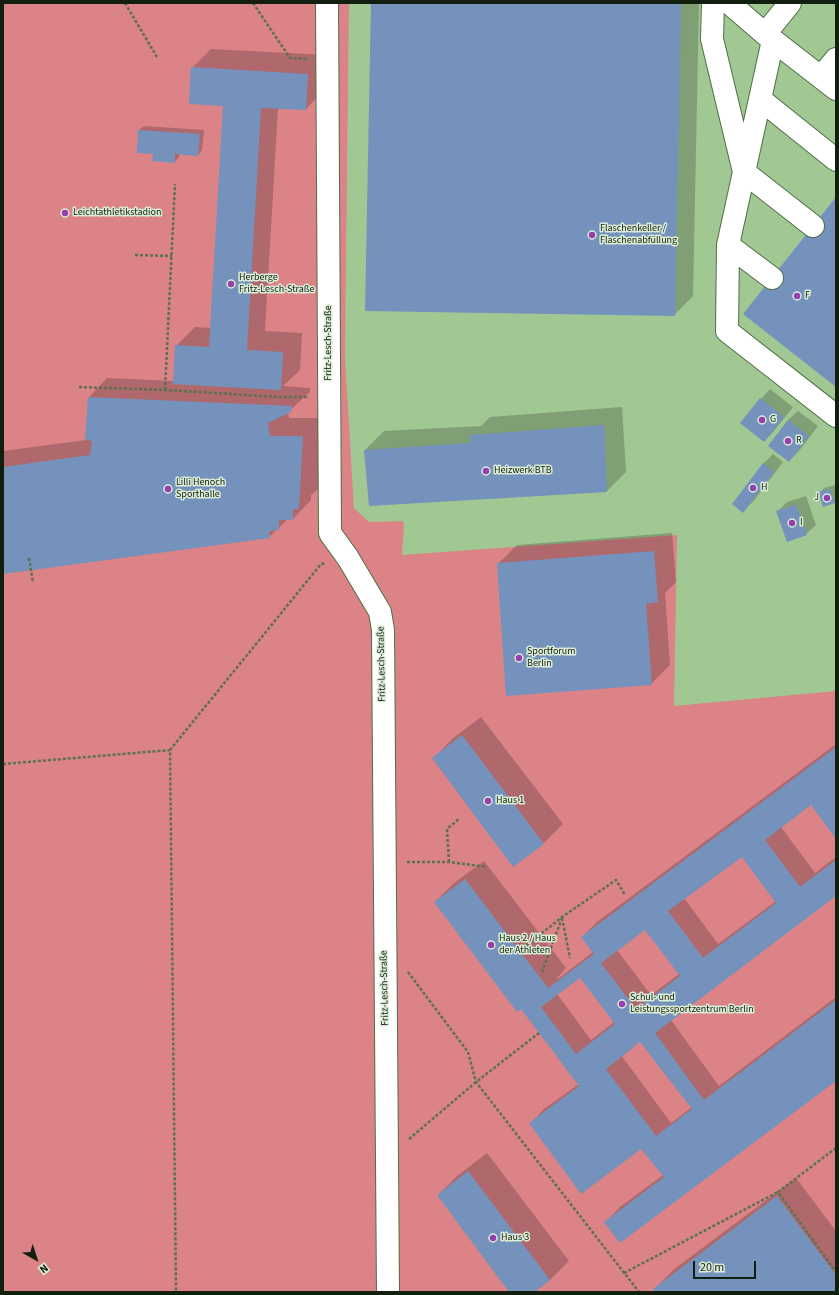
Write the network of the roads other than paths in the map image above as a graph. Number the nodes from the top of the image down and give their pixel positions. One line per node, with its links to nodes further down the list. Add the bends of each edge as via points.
1 (327, 3): 15 (street, Fritz-Lesch-Straße, via 330,533 380,612 383,630)
2 (713, 3): 10 (street, via 712,39)
3 (790, 3): 5 (street)
4 (736, 5): 5 (street)
5 (769, 37): 7 (street); 8 (street)
6 (836, 59): 7 (street)
7 (829, 83)
8 (760, 99): 9 (street); 10 (street)
9 (836, 160)
10 (744, 172): 11 (street); 12 (street)
11 (813, 226)
12 (728, 245): 13 (street); 14 (street, via 728,331)
13 (772, 278)
14 (836, 416)
15 (388, 1292)

